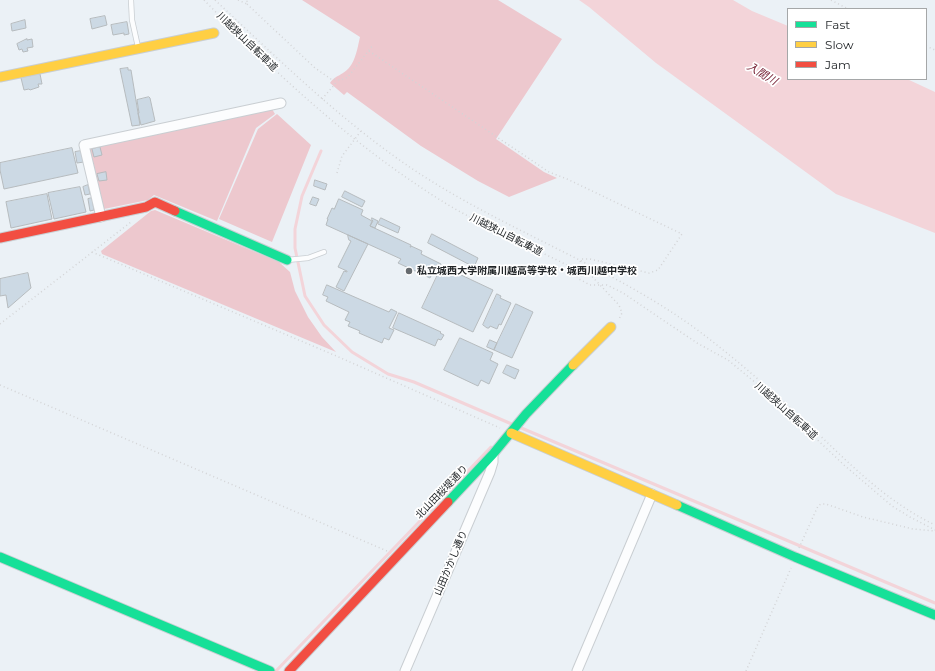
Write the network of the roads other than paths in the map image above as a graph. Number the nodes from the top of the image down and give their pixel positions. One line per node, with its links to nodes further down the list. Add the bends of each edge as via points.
1 (131, 0): 3 (lane)
2 (214, 33): 3 (street)
3 (138, 49): 4 (street)
4 (0, 77)
5 (281, 103): 6 (street, via 84,145)
6 (100, 217): 7 (street); 9 (street, via 146,207 155,202)
7 (0, 238)
8 (324, 252): 9 (lane, via 308,258)
9 (289, 260)
10 (611, 327): 11 (street, 北山田桜堤通り)
11 (511, 433): 12 (street, 北山田桜堤通り); 13 (street)
12 (493, 454): 17 (street, 北山田桜堤通り); 18 (street, 山田かかし通り, via 490,472)
13 (652, 494): 15 (street); 19 (street)
14 (0, 557): 16 (street)
15 (935, 615)
16 (270, 671)
17 (289, 671)
18 (405, 671)
19 (576, 671)

